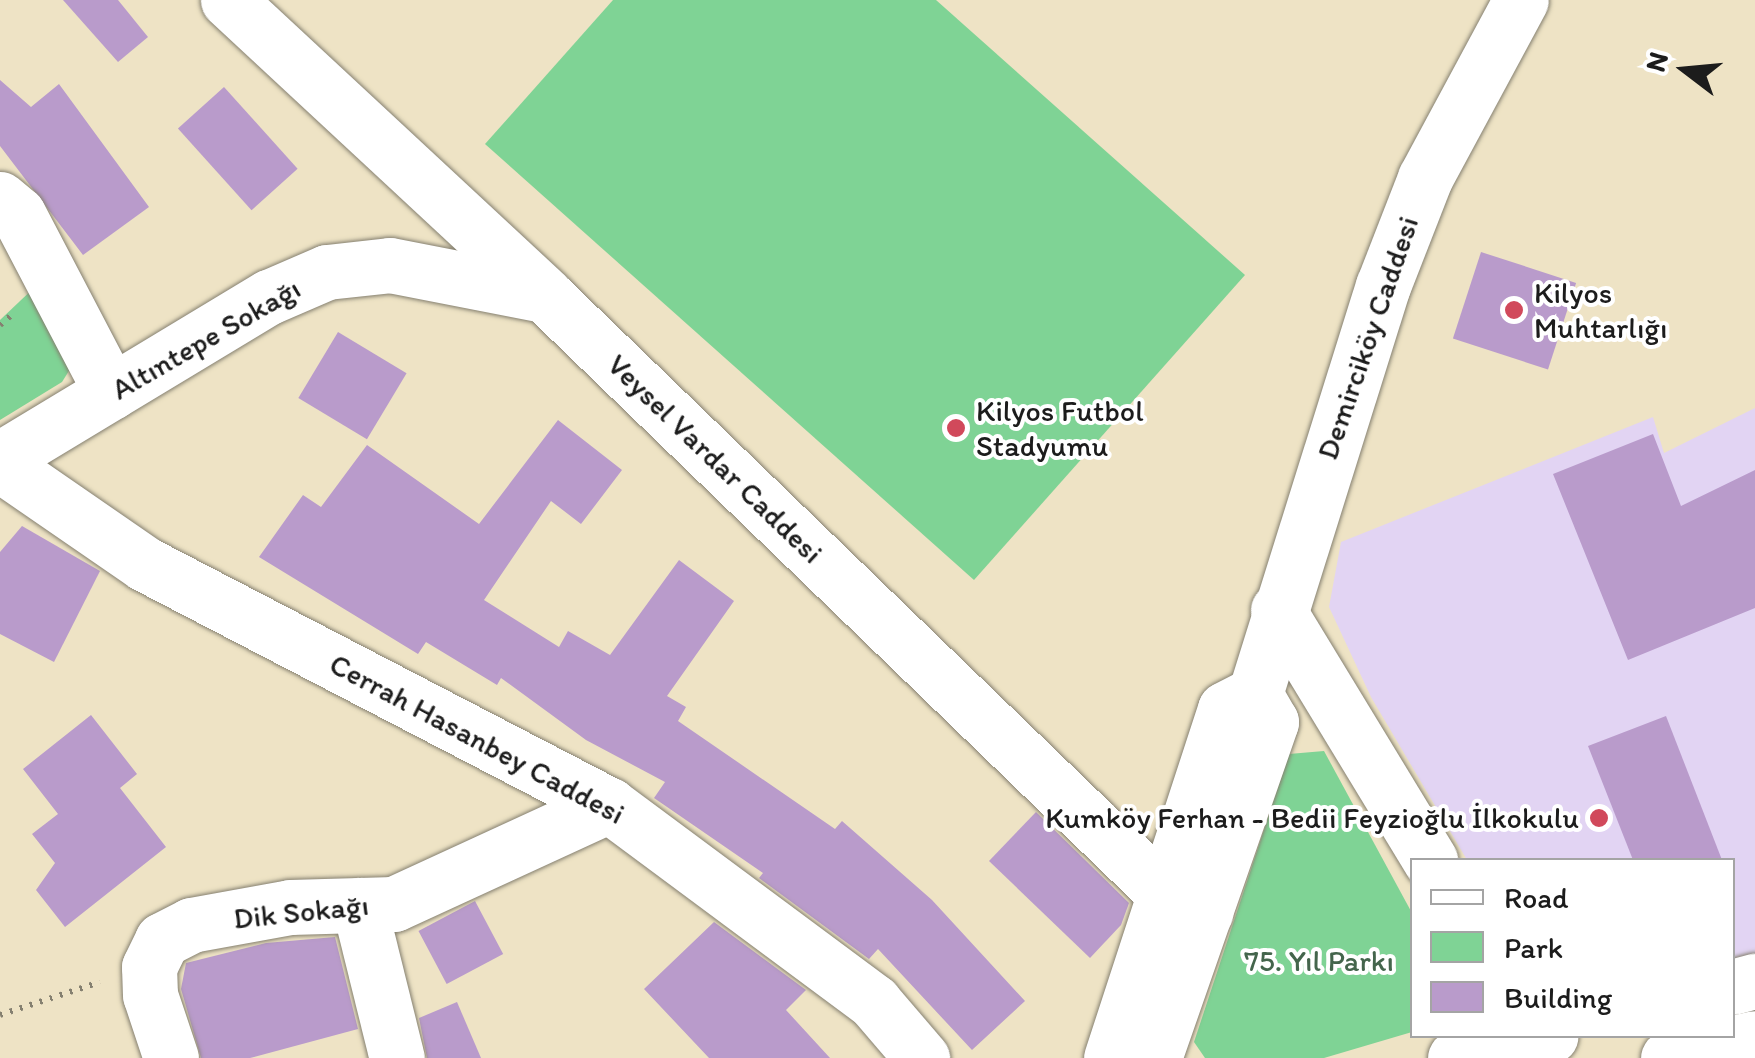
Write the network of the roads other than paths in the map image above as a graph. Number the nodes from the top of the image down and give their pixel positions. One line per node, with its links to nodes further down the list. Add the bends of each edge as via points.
1 (228, 0): 4 (street, Veysel Vardar Caddesi)
2 (1521, 0): 7 (street, Demirciköy Caddesi, via 1425,178)
3 (0, 199): 5 (street, via 18,214)
4 (545, 294): 5 (street, Altıntepe Sokağı, via 390,265 327,272 269,297); 10 (street, Veysel Vardar Caddesi)
5 (111, 392): 6 (street, Altıntepe Sokağı)
6 (0, 461): 8 (street, Cerrah Hasanbey Caddesi, via 145,564)
7 (1278, 610): 9 (street); 10 (street, Demirciköy Caddesi, via 1254,694 1225,710)
8 (608, 804): 11 (street, Dik Sokağı, via 394,904); 16 (street, Cerrah Hasanbey Caddesi, via 874,1002)
9 (1429, 858)
10 (1184, 902): 17 (street, Demirciköy Caddesi); 18 (street, Demirciköy Caddesi)
11 (359, 905): 14 (street, Dik Sokağı, via 290,908 191,926 162,940 149,966 150,995); 15 (street)
12 (1755, 1038): 20 (street)
13 (1532, 1043): 19 (street)
14 (172, 1058)
15 (397, 1058)
16 (922, 1058)
17 (1111, 1058)
18 (1154, 1058)
19 (1455, 1058)
20 (1668, 1058)

